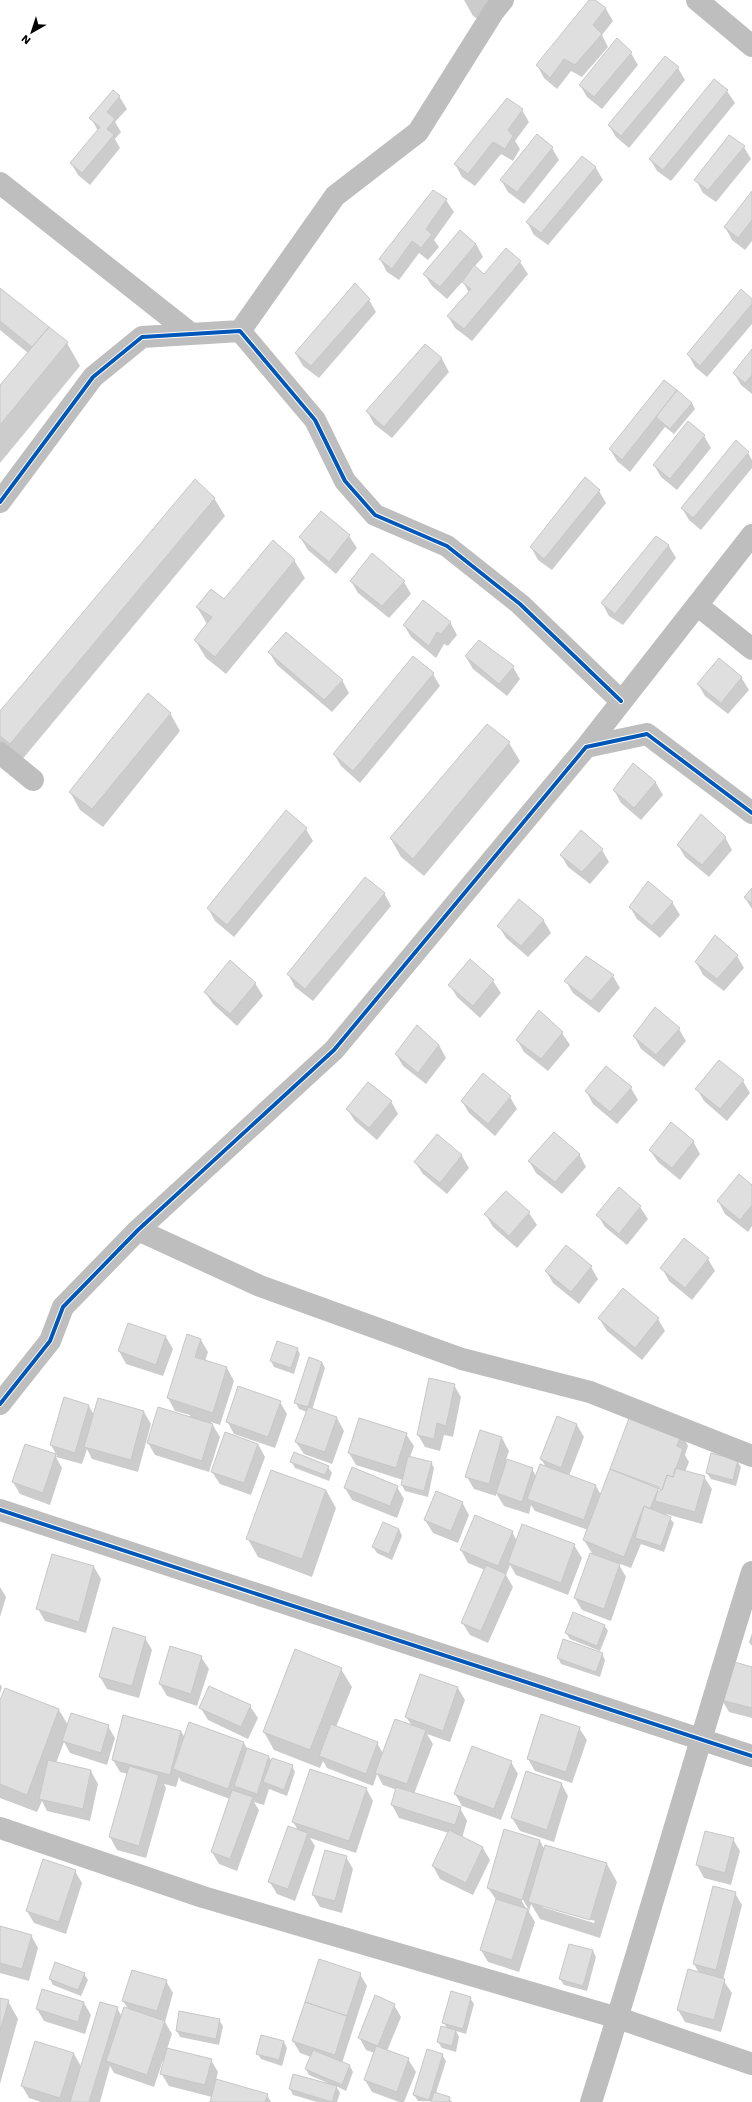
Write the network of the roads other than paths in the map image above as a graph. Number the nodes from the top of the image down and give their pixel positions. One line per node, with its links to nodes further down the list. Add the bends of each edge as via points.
1 (504, 0): 5 (street, via 494,11 418,132 335,196)
2 (697, 0): 3 (street)
3 (752, 46)
4 (0, 184): 6 (street)
5 (240, 331): 6 (street); 11 (street, via 315,420 345,481 375,515 447,546 520,604)
6 (190, 333): 7 (street, via 142,337 93,377)
7 (0, 502)
8 (752, 535): 9 (street)
9 (697, 604): 10 (street); 11 (street)
10 (752, 649)
11 (621, 701): 12 (street)
12 (586, 747): 15 (street, via 647,734); 16 (street, via 334,1050)
13 (0, 753): 14 (street)
14 (33, 780)
15 (752, 813)
16 (138, 1230): 17 (street, via 63,1307 50,1341); 18 (street, via 268,1288 462,1359 590,1392)
17 (0, 1404)
18 (752, 1456)
19 (0, 1510): 21 (street)
20 (752, 1572): 21 (street)
21 (700, 1738): 22 (street); 24 (street)
22 (752, 1756)
23 (0, 1828): 24 (street, via 203,1897)
24 (618, 2018): 25 (street); 26 (street)
25 (752, 2064)
26 (591, 2102)

